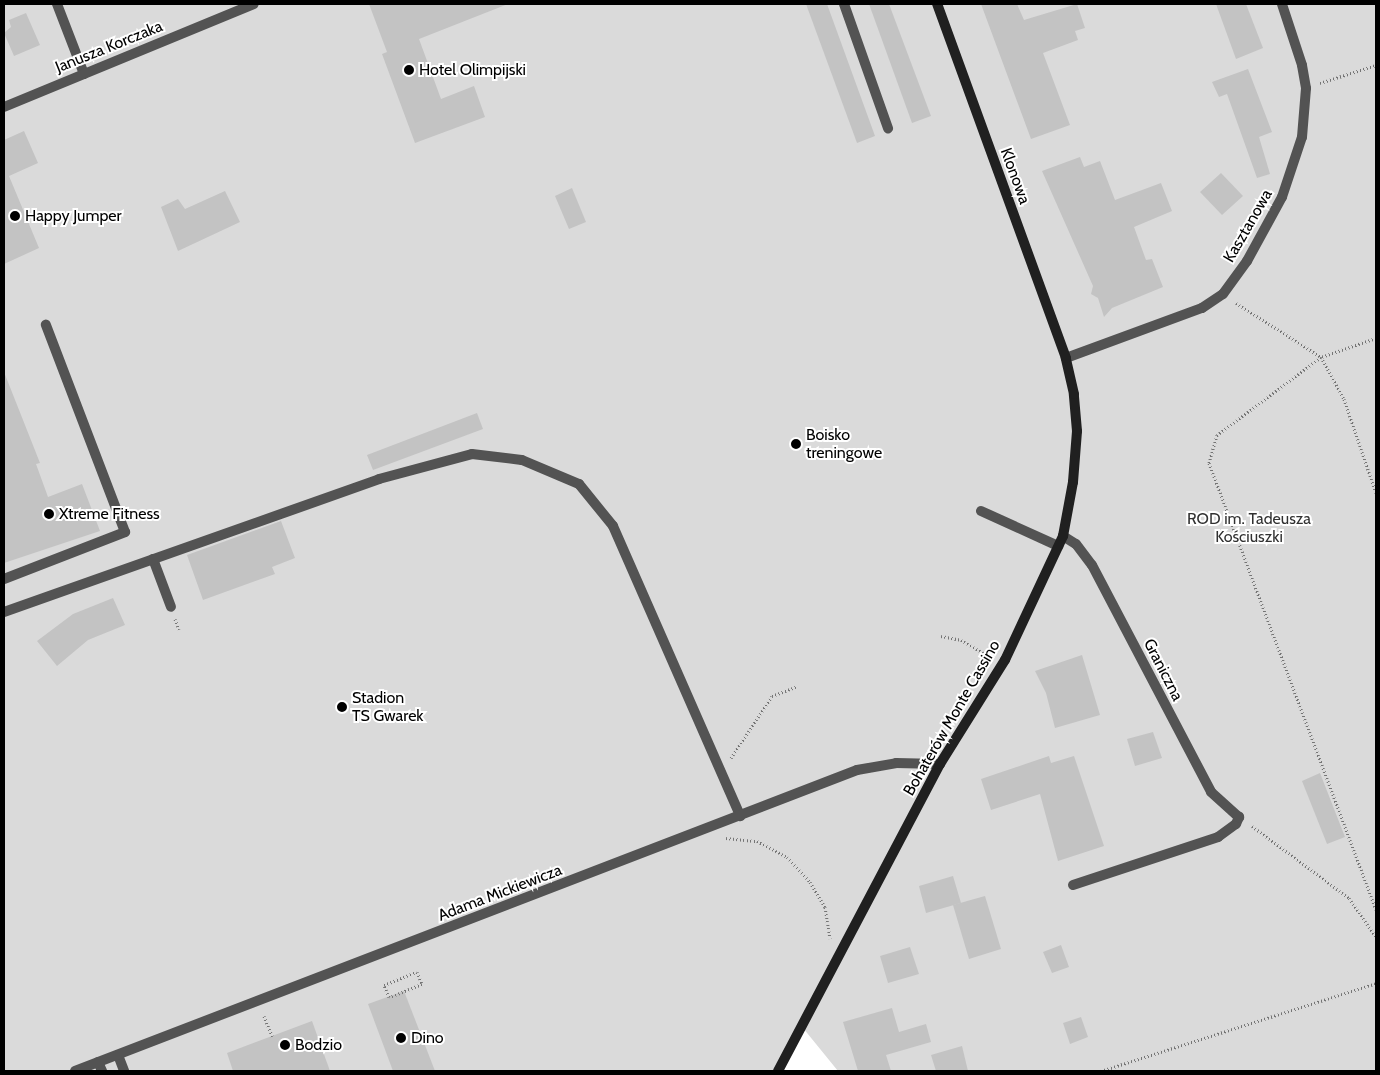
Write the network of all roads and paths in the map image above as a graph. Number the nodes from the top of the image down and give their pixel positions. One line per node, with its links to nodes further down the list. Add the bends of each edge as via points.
1 (57, 4): 7 (street)
2 (254, 4): 7 (street, Janusza Korczaka)
3 (844, 4): 10 (street)
4 (937, 4): 15 (street, Klonowa)
5 (1282, 4): 8 (street, Kasztanowa, via 1300,57)
6 (1376, 65): 8 (path)
7 (84, 74): 9 (street, Janusza Korczaka)
8 (1306, 88): 15 (street, Kasztanowa, via 1302,137 1288,183 1260,238 1223,294 1185,316)
9 (4, 107)
10 (888, 128)
11 (1233, 301): 14 (path)
12 (46, 325): 21 (street, via 125,532)
13 (1376, 338): 14 (path)
14 (1320, 357): 16 (path, via 1344,399); 33 (path, via 1217,435 1209,463)
15 (1066, 358): 18 (street, Bohaterów Monte Cassino, via 1074,394 1077,431 1073,482)
16 (1376, 493)
17 (981, 511): 19 (street)
18 (1063, 536): 19 (street, Bohaterów Monte Cassino); 30 (street, Graniczna, via 1076,544 1092,565 1211,792)
19 (1058, 546): 27 (street, Bohaterów Monte Cassino, via 1005,660)
20 (153, 559): 22 (street); 23 (street); 28 (street, via 379,479 472,454 522,460 579,484 612,526)
21 (4, 578)
22 (171, 607)
23 (4, 612)
24 (941, 636): 25 (path, via 961,640)
25 (988, 656)
26 (796, 687): 28 (path, via 772,696)
27 (940, 764): 29 (street, Adama Mickiewicza, via 896,763 857,770); 35 (street, Bohaterów Monte Cassino)
28 (721, 772): 29 (street)
29 (740, 816): 40 (street, Adama Mickiewicza)
30 (1239, 817): 32 (street, via 1236,824 1218,837); 34 (path, via 1348,898)
31 (721, 837): 35 (path, via 758,841 787,858 810,882 825,907)
32 (1073, 885)
33 (1376, 910)
34 (1376, 936)
35 (832, 969): 44 (street, Bohaterów Monte Cassino)
36 (417, 972): 36 (path, via 422,984 389,997 384,985)
37 (1376, 983): 45 (path)
38 (264, 1016): 39 (path)
39 (272, 1036)
40 (118, 1055): 41 (street, Adama Mickiewicza); 43 (street)
41 (100, 1067): 42 (street, Adama Mickiewicza)
42 (75, 1071)
43 (124, 1071)
44 (778, 1071)
45 (1102, 1071)

